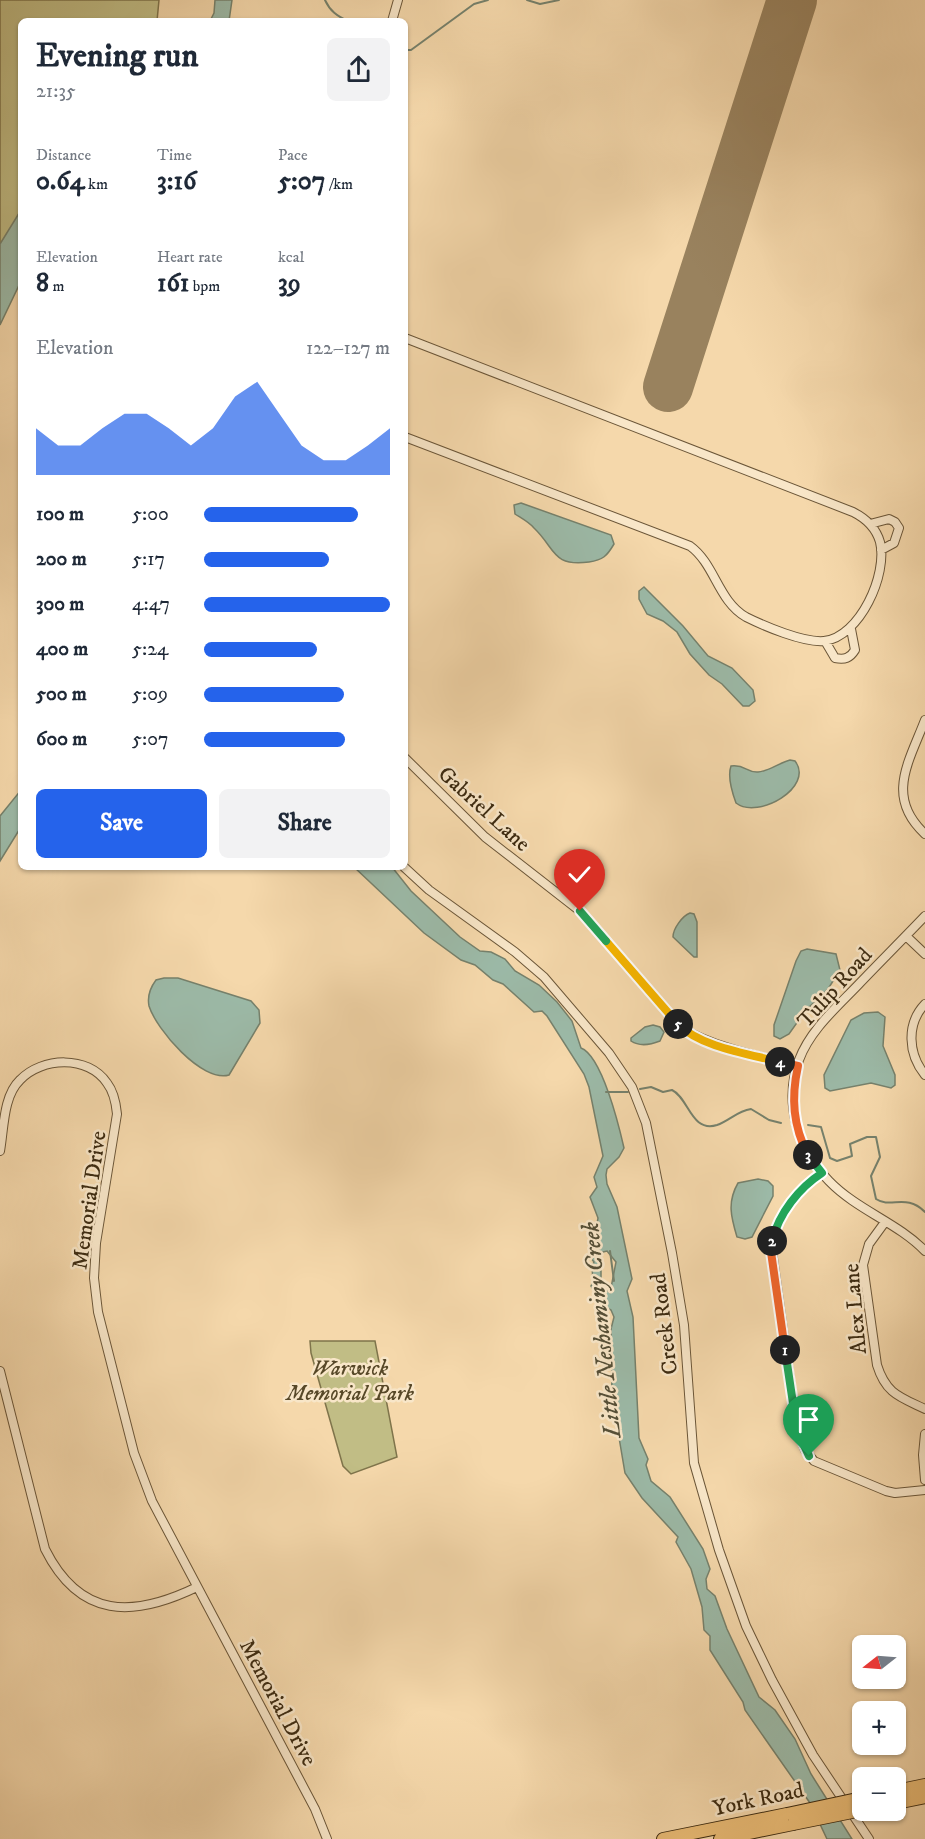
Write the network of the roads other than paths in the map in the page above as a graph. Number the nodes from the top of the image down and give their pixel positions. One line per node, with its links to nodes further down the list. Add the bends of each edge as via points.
1 (398, 0): 2 (street)
2 (393, 18)
3 (408, 339): 5 (street, via 842,507)
4 (408, 438): 8 (street, via 690,546 702,557 738,611 798,637)
5 (870, 524): 6 (street); 6 (street, via 889,519 898,528 894,543)
6 (880, 550): 7 (street, via 877,577 861,617)
7 (851, 629): 8 (street); 8 (street, via 855,650 851,657 836,658)
8 (825, 641)
9 (925, 720): 11 (street, via 903,777 903,793 908,814)
10 (408, 761): 17 (street, Gabriel Lane, via 485,837 580,911 681,1028 718,1046)
11 (925, 834)
12 (408, 870): 38 (street, Creek Road, via 544,977 609,1053 632,1087 646,1123 672,1253 682,1315 694,1463 719,1550 746,1626 772,1680 813,1755)
13 (925, 916): 14 (street, Tulip Road)
14 (906, 936): 15 (street); 17 (street, Tulip Road, via 817,1029)
15 (925, 954)
16 (925, 1004): 18 (street, via 915,1017 911,1041)
17 (798, 1066): 20 (street, Tulip Road, via 793,1097 795,1124 807,1154)
18 (925, 1075)
19 (0, 1151): 28 (street, Memorial Drive, via 13,1089 19,1080 44,1063 87,1067 109,1084 117,1114 96,1243 94,1278 98,1312 143,1481)
20 (822, 1173): 21 (street, Tulip Road); 27 (street, via 800,1190 780,1220 771,1244 797,1430 805,1450 820,1465 886,1491)
21 (885, 1222): 22 (street, Tulip Road); 24 (street, Alex Lane, via 869,1244 863,1265 877,1365 890,1391)
22 (925, 1251)
23 (0, 1371): 28 (street, via 45,1549 56,1570 73,1589 94,1601 120,1608 172,1599)
24 (925, 1409)
25 (925, 1434): 26 (street)
26 (925, 1480)
27 (925, 1490)
28 (197, 1587): 35 (street, Memorial Drive, via 315,1809)
29 (925, 1785): 30 (highway)
30 (906, 1789)
31 (925, 1797): 32 (highway)
32 (906, 1801)
33 (852, 1804): 34 (highway, York Road, bridge)
34 (790, 1819): 36 (highway, York Road); 37 (highway, York Road)
35 (326, 1838)
36 (663, 1839)
37 (720, 1839)
38 (869, 1839)

